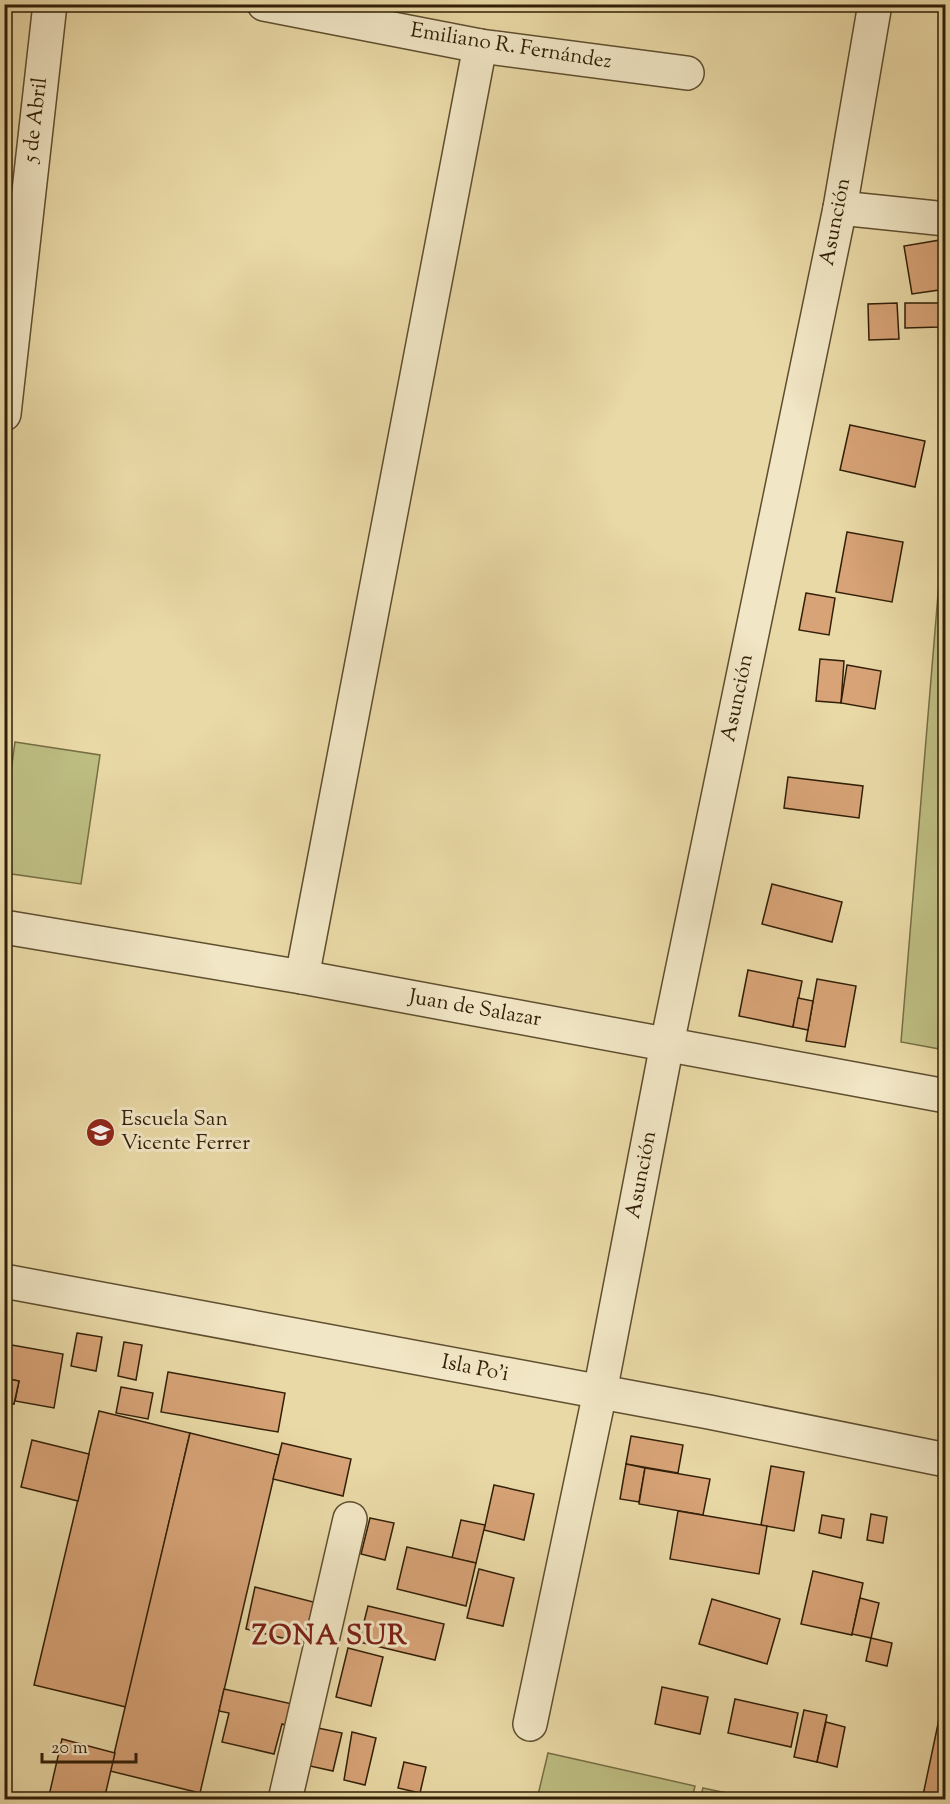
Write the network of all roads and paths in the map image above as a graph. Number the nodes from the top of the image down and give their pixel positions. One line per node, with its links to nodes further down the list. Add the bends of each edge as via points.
1 (50, 4): 8 (street, 5 de Abril)
2 (264, 4): 4 (street, Emiliano R. Fernández)
3 (875, 4): 6 (street, Asunción)
4 (480, 46): 5 (street, Emiliano R. Fernández); 11 (street)
5 (687, 73)
6 (840, 208): 7 (street); 12 (street, Asunción)
7 (945, 219)
8 (11, 284): 9 (street, 5 de Abril)
9 (4, 414)
10 (4, 927): 11 (street, Juan de Salazar)
11 (302, 977): 12 (street, Juan de Salazar)
12 (667, 1044): 13 (street, Juan de Salazar); 15 (street, Asunción)
13 (945, 1096)
14 (4, 1281): 15 (street, Isla Po'i)
15 (600, 1392): 16 (street, Isla Po'i); 18 (street, Asunción)
16 (945, 1460)
17 (350, 1519): 19 (street)
18 (530, 1724)
19 (285, 1800)

